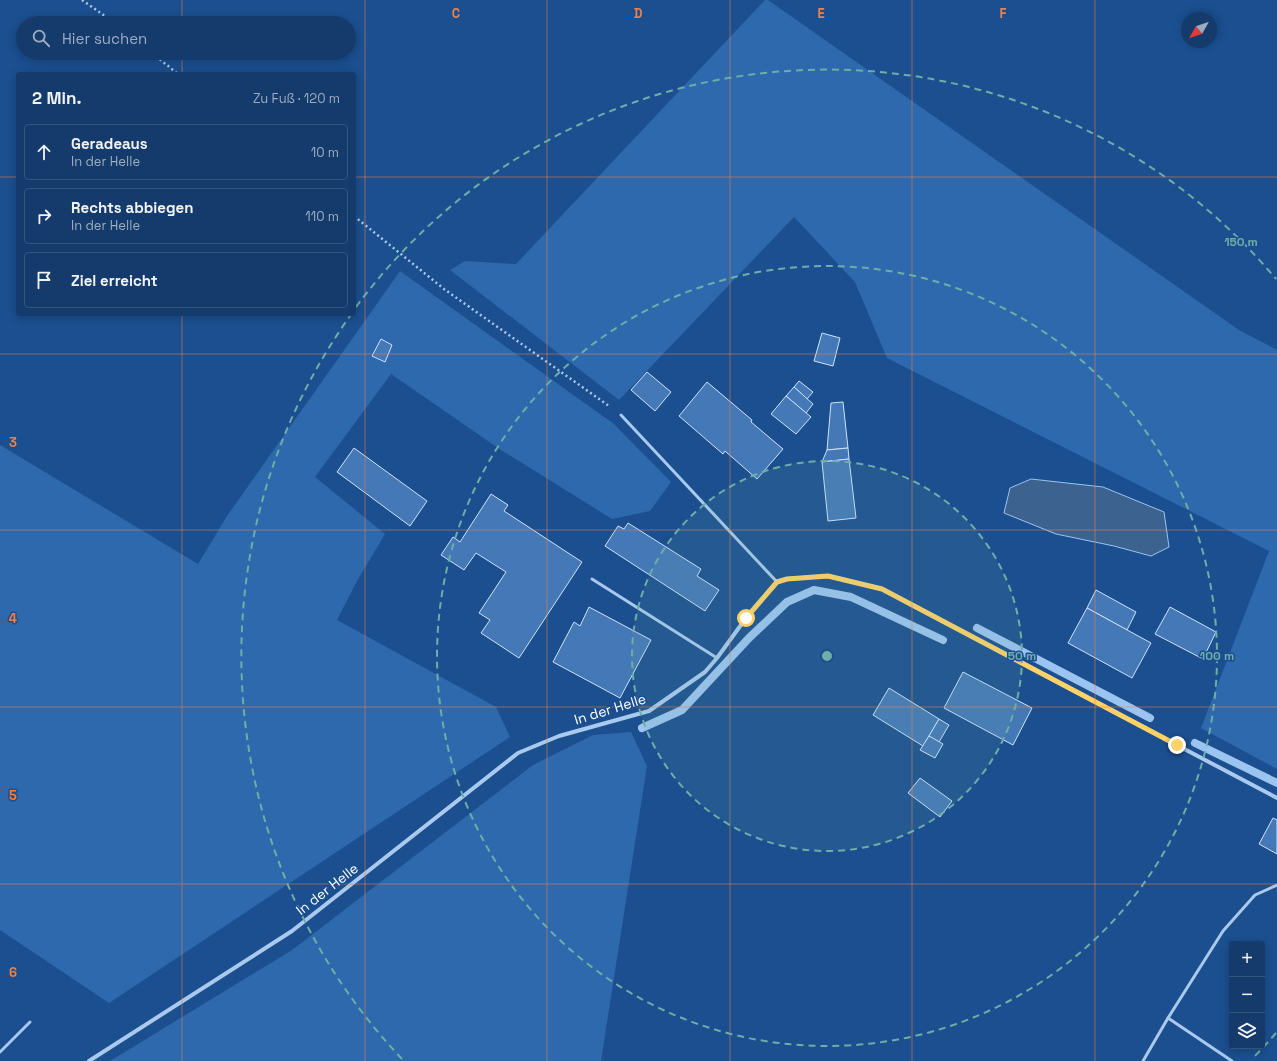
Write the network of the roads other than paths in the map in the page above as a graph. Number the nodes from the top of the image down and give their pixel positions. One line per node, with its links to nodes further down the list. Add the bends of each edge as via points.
1 (621, 415): 3 (lane)
2 (592, 578): 4 (lane)
3 (777, 582): 4 (street, In der Helle, via 746,618); 5 (street, via 828,576 882,589)
4 (717, 658): 10 (street, In der Helle, via 705,672 649,710 559,736 518,753 292,931)
5 (1277, 798)
6 (1277, 886): 7 (lane, via 1255,895 1223,931)
7 (1168, 1018): 11 (lane); 12 (lane)
8 (30, 1022): 9 (lane)
9 (0, 1052)
10 (89, 1061)
11 (1143, 1061)
12 (1232, 1061)

